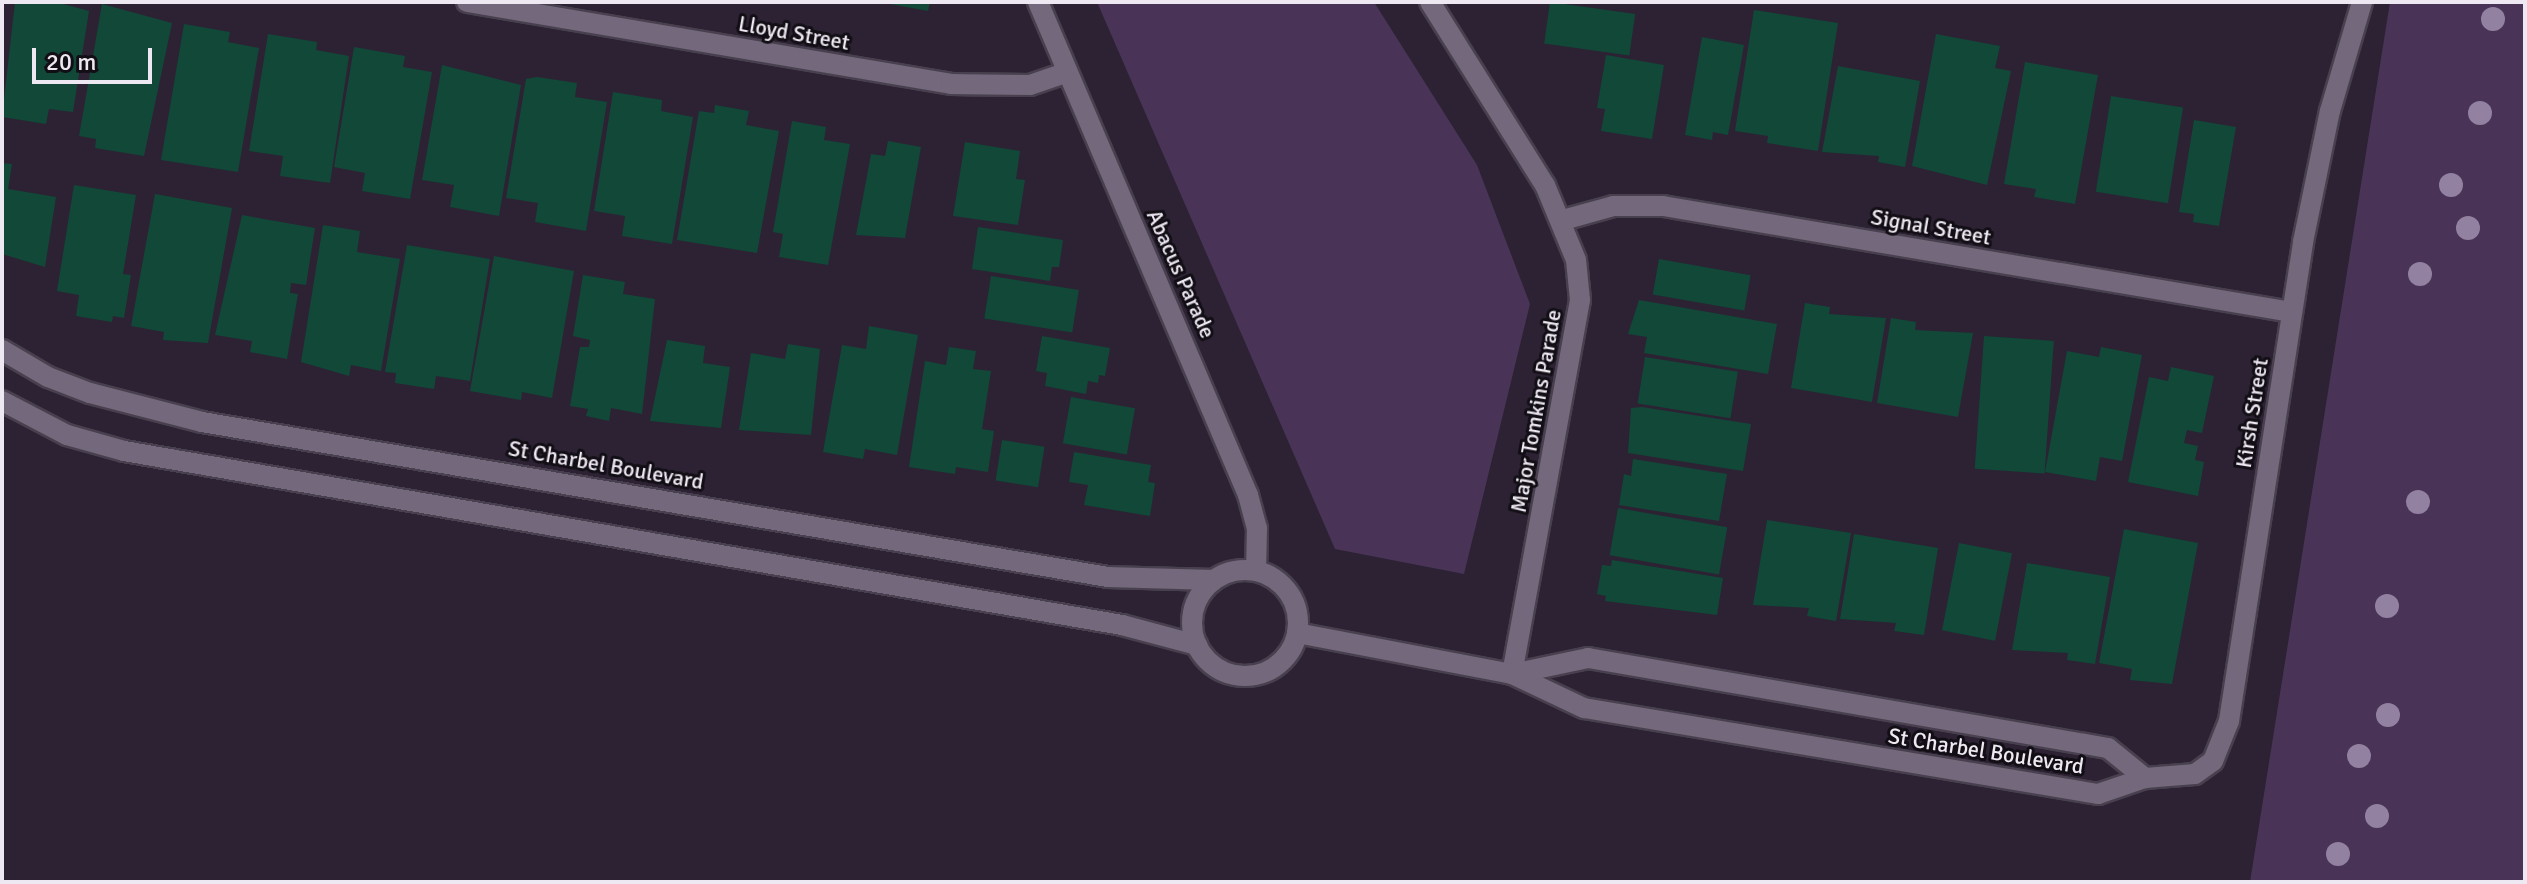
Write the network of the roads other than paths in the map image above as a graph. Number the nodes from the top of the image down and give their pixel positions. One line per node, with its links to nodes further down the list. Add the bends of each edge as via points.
1 (467, 2): 5 (street, Lloyd Street, via 951,84 1030,85)
2 (1038, 2): 5 (street, Abacus Parade)
3 (1430, 2): 6 (street, Major Tomkins Parade)
4 (2362, 2): 7 (street, Kirsh Street, via 2321,148)
5 (1065, 73): 10 (street, Abacus Parade, via 1248,495 1257,528)
6 (1563, 220): 7 (street, Signal Street, via 1613,206 1663,206); 14 (street, Major Tomkins Parade, via 1576,260 1580,300)
7 (2292, 312): 15 (street, Kirsh Street, via 2223,743 2213,761 2195,774)
8 (2, 350): 11 (street, St Charbel Boulevard, via 48,377 90,393 202,422 1108,577)
9 (2, 401): 13 (street, via 67,435 124,451 1122,625)
10 (1256, 571): 11 (street); 12 (street, via 1284,587 1298,616)
11 (1213, 580): 13 (street, via 1196,604 1192,631)
12 (1297, 633): 13 (street, via 1282,662 1251,676 1219,670); 14 (street, St Charbel Boulevard)
13 (1197, 645)
14 (1512, 674): 15 (street, St Charbel Boulevard, via 1584,708 2098,794); 15 (street, St Charbel Boulevard, via 1588,658 2108,748)
15 (2145, 778)

